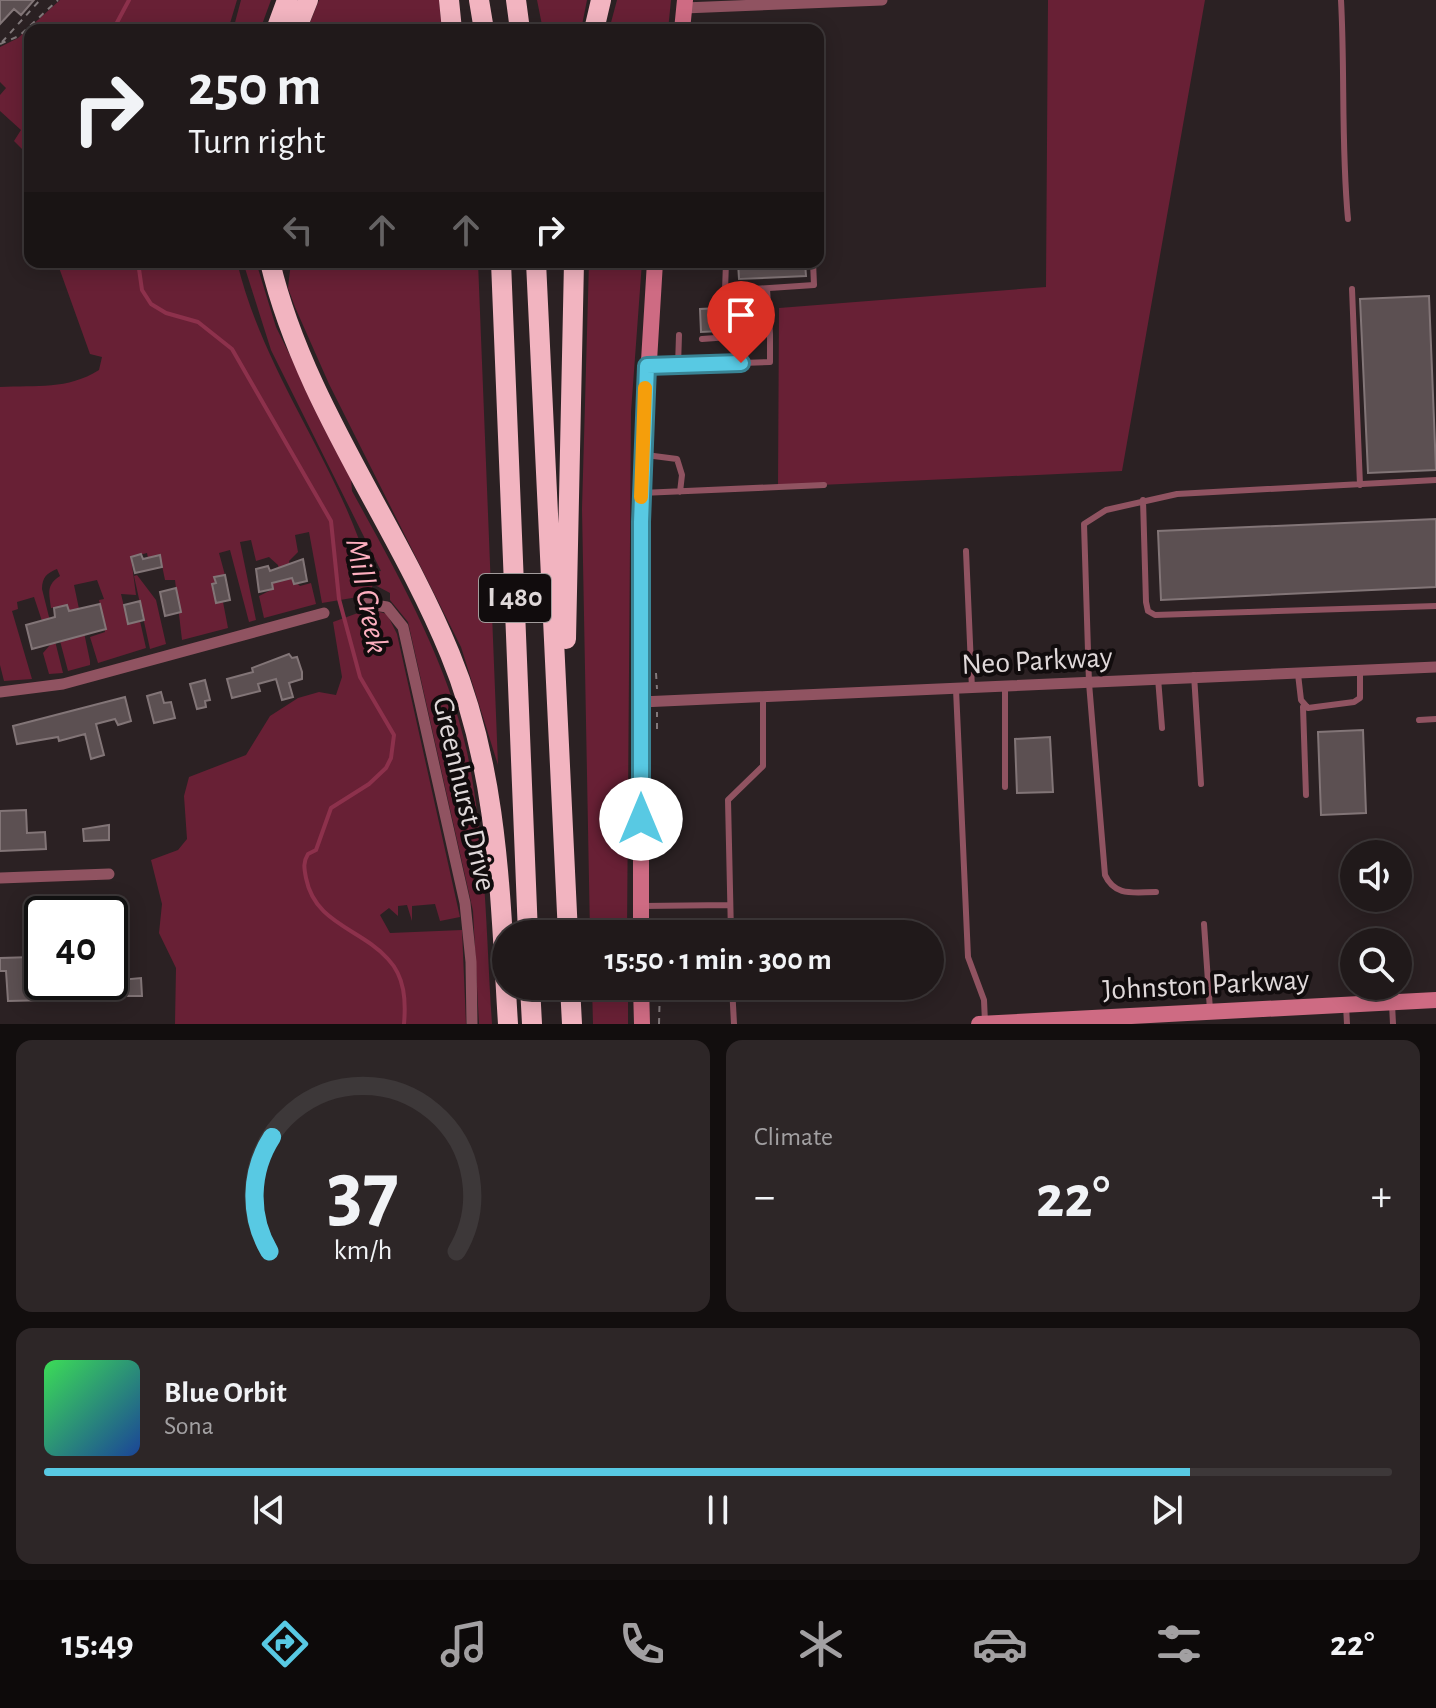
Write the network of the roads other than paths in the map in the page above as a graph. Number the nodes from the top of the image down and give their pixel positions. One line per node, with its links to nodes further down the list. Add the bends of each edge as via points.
1 (287, 0): 10 (highway)
2 (308, 0): 11 (highway)
3 (449, 0): 12 (highway)
4 (479, 0): 13 (highway)
5 (516, 0): 14 (highway)
6 (601, 0): 15 (highway)
7 (882, 0): 9 (street)
8 (1341, 0): 17 (lane, via 1342,160)
9 (685, 4): 16 (street)
10 (278, 24)
11 (298, 24)
12 (451, 24)
13 (483, 24)
14 (519, 24)
15 (595, 24)
16 (683, 24)
17 (1348, 219)
18 (272, 268): 83 (highway, via 310,372 432,611 469,703 491,797)
19 (501, 268): 68 (highway, I 480)
20 (536, 268): 62 (highway, I 480)
21 (574, 268): 62 (highway)
22 (655, 268): 30 (street)
23 (726, 268): 25 (lane, via 725,291)
24 (813, 268): 25 (lane, via 814,285)
25 (767, 289): 27 (lane)
26 (1352, 289): 35 (lane)
27 (770, 334): 29 (lane); 31 (lane, via 770,362)
28 (679, 335): 31 (lane)
29 (702, 339)
30 (647, 366): 31 (lane); 32 (street)
31 (678, 366)
32 (642, 455): 36 (lane, via 677,459); 37 (street)
33 (1436, 480): 35 (lane)
34 (824, 485): 36 (lane)
35 (1360, 485): 38 (lane)
36 (680, 492): 37 (lane)
37 (641, 493): 54 (street)
38 (1143, 500): 41 (lane, via 1146,602 1155,615); 48 (lane, via 1106,510 1084,524)
39 (966, 551): 51 (lane)
40 (362, 603): 82 (street, Greenhurst Drive, via 387,607 403,627 465,903)
41 (1436, 606)
42 (324, 613): 52 (street, via 63,684)
43 (1436, 667): 44 (street, Neo Parkway)
44 (1360, 670): 45 (street, Neo Parkway); 55 (lane, via 1360,698 1354,702)
45 (1298, 672): 46 (street, Neo Parkway); 55 (lane)
46 (1194, 675): 47 (street, Neo Parkway); 59 (lane)
47 (1158, 678): 48 (street, Neo Parkway); 58 (lane)
48 (1089, 683): 49 (street, Neo Parkway); 65 (lane, via 1105,875 1119,892)
49 (1005, 687): 51 (street, Neo Parkway); 60 (lane)
50 (956, 689): 51 (street, Neo Parkway); 53 (street, Neo Parkway); 88 (lane, via 968,957 984,1000)
51 (972, 689)
52 (0, 692)
53 (763, 698): 54 (street, Neo Parkway); 66 (lane, via 763,766 728,800)
54 (641, 702): 67 (street)
55 (1303, 707): 61 (lane)
56 (1436, 719): 57 (lane)
57 (1419, 720)
58 (1162, 728)
59 (1201, 784)
60 (1005, 787)
61 (1306, 795)
62 (563, 819): 69 (highway, I 480)
63 (109, 874): 64 (street)
64 (0, 878)
65 (1156, 892)
66 (730, 905): 67 (lane); 71 (lane)
67 (641, 906): 70 (street)
68 (527, 920)
69 (567, 920)
70 (641, 920)
71 (731, 920)
72 (1204, 924): 80 (lane)
73 (531, 1000): 84 (highway)
74 (571, 1000): 85 (highway)
75 (641, 1000): 86 (street)
76 (733, 1000): 87 (lane)
77 (1436, 1000): 78 (street, Johnston Parkway)
78 (1392, 1002): 79 (street, Johnston Parkway); 90 (lane)
79 (1346, 1005): 80 (street, Johnston Parkway); 89 (lane)
80 (1210, 1014): 81 (street, Johnston Parkway)
81 (1070, 1022): 88 (street, Johnston Parkway)
82 (472, 1024)
83 (508, 1024)
84 (532, 1024)
85 (572, 1024)
86 (642, 1024)
87 (734, 1024)
88 (982, 1024)
89 (1347, 1024)
90 (1393, 1024)

